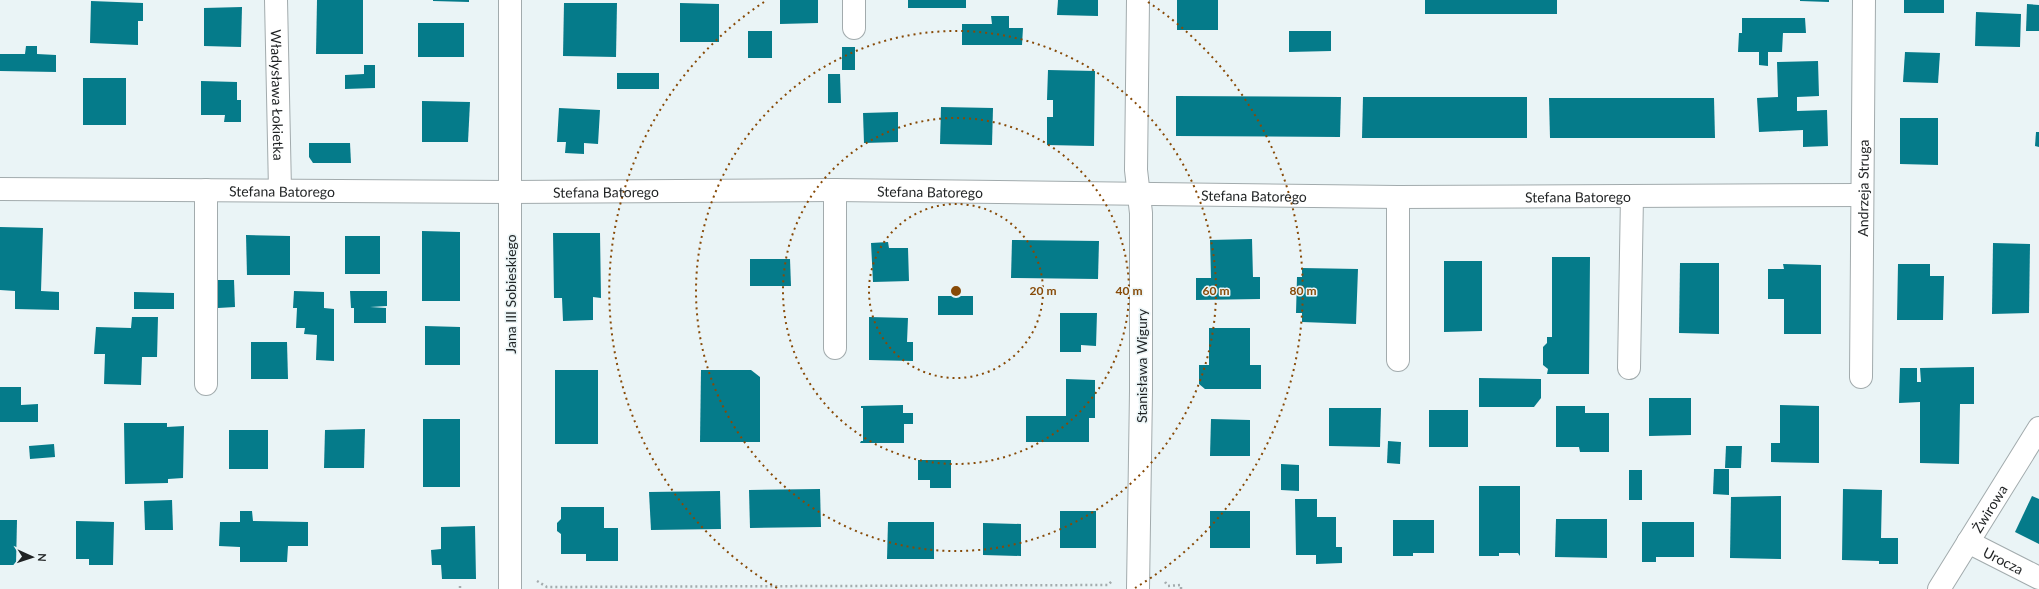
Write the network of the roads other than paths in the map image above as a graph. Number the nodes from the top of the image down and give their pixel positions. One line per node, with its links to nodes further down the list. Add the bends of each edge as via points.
1 (276, 0): 9 (street, Władysława Łokietka)
2 (510, 0): 11 (street, Jana III Sobieskiego)
3 (854, 0): 6 (street)
4 (1138, 0): 12 (street, Stanisława Wigury)
5 (1864, 0): 13 (street, Andrzeja Struga)
6 (854, 28)
7 (0, 189): 8 (street, Stefana Batorego)
8 (206, 190): 9 (street, Stefana Batorego); 20 (street)
9 (280, 190): 11 (street, Stefana Batorego)
10 (835, 190): 11 (street, Stefana Batorego); 12 (street, Stefana Batorego); 16 (street)
11 (509, 192): 24 (street, Jana III Sobieskiego)
12 (1138, 194): 15 (street, Stefana Batorego); 25 (street, Stanisława Wigury, via 1141,213 1141,376)
13 (1861, 195): 14 (street, Stefana Batorego); 19 (street, Andrzeja Struga)
14 (1632, 196): 15 (street, Stefana Batorego); 18 (street)
15 (1398, 197): 17 (street)
16 (835, 348)
17 (1398, 360)
18 (1629, 368)
19 (1860, 377)
20 (206, 384)
21 (2039, 428): 22 (street, Żwirowa)
22 (1968, 542): 23 (street, Urocza); 26 (street, Żwirowa)
23 (2039, 578)
24 (510, 589)
25 (1138, 589)
26 (1939, 589)

